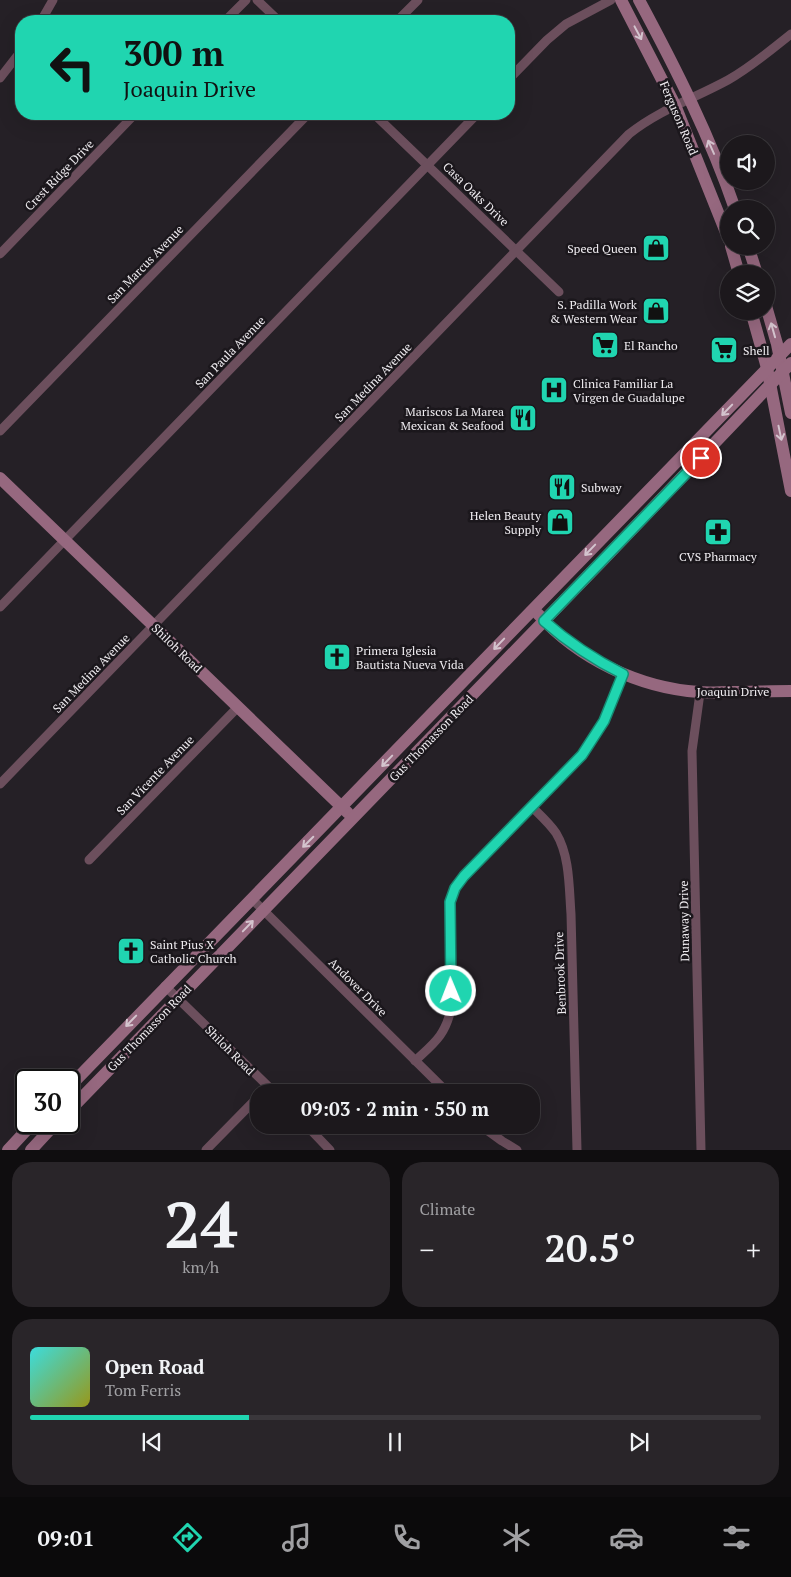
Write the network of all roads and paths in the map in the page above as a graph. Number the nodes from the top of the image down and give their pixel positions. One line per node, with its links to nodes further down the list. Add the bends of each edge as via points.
1 (53, 0): 8 (street)
2 (246, 0): 9 (street)
3 (257, 0): 10 (street)
4 (418, 0): 11 (street)
5 (611, 0): 14 (street, via 566,24)
6 (621, 0): 17 (main road, Ferguson Road, one-way to 17)
7 (639, 0): 16 (main road, Ferguson Road)
8 (44, 15)
9 (231, 15)
10 (273, 15)
11 (403, 15)
12 (791, 34): 16 (street, San Medina Avenue, via 750,67)
13 (15, 59): 15 (street)
14 (515, 73)
15 (0, 78)
16 (689, 99): 17 (street, San Medina Avenue); 23 (main road, Ferguson Road, one-way to 16)
17 (675, 106): 24 (main road, Ferguson Road); 25 (street, San Medina Avenue, via 629,134)
18 (129, 120): 26 (street, Crest Ridge Drive)
19 (302, 120): 36 (street, San Marcus Avenue)
20 (380, 120): 22 (street, Casa Oaks Drive)
21 (470, 120): 22 (street, San Paula Avenue)
22 (428, 165): 25 (street, Casa Oaks Drive); 43 (street, San Paula Avenue)
23 (732, 200)
24 (720, 218)
25 (517, 251): 27 (street, Casa Oaks Drive); 47 (street, San Medina Avenue)
26 (0, 254)
27 (559, 292)
28 (754, 320): 33 (main road)
29 (770, 320): 31 (main road, one-way to 29)
30 (791, 344): 31 (main road, Gus Thomasson Road)
31 (780, 355): 32 (main road); 33 (main road, Gus Thomasson Road)
32 (787, 367): 34 (main road, Gus Thomasson Road); 35 (main road)
33 (767, 368): 34 (main road); 37 (main road, Gus Thomasson Road, one-way to 37)
34 (770, 385): 38 (main road, Gus Thomasson Road); 40 (main road, one-way to 40)
35 (791, 413)
36 (0, 431)
37 (697, 440): 38 (main road); 41 (main road, Gus Thomasson Road)
38 (701, 458): 42 (main road, Gus Thomasson Road)
39 (0, 478): 43 (main road, Shiloh Road)
40 (791, 491)
41 (622, 518): 42 (main road); 45 (main road, Gus Thomasson Road, one-way to 45)
42 (633, 529): 46 (main road, Gus Thomasson Road)
43 (64, 540): 44 (street, San Paula Avenue); 47 (main road, Shiloh Road)
44 (0, 607)
45 (533, 609): 46 (main road, Joaquin Drive); 53 (main road, Gus Thomasson Road, one-way to 53)
46 (544, 621): 48 (main road, Joaquin Drive, via 570,643); 55 (main road, Gus Thomasson Road)
47 (154, 626): 51 (main road, Shiloh Road); 52 (street, San Medina Avenue)
48 (623, 674): 50 (main road, Joaquin Drive, via 649,683); 54 (street, via 594,738)
49 (791, 691): 50 (main road, Joaquin Drive)
50 (700, 692): 77 (street, Dunaway Drive, via 692,751)
51 (238, 707): 53 (main road, Shiloh Road); 56 (street, San Vicente Avenue)
52 (0, 784)
53 (342, 807): 55 (main road, Shiloh Road); 57 (main road, Gus Thomasson Road, one-way to 57)
54 (532, 807): 61 (street, via 455,888 450,902 451,1009 448,1024); 76 (street, Benbrook Drive, via 557,834 568,877)
55 (354, 818): 58 (main road, Gus Thomasson Road)
56 (89, 860)
57 (252, 899): 58 (street, Andover Drive); 59 (main road, Gus Thomasson Road)
58 (264, 910): 60 (main road, Gus Thomasson Road, one-way to 58); 61 (street, Andover Drive)
59 (165, 986): 60 (street, Shiloh Road); 62 (main road, Gus Thomasson Road, one-way to 62)
60 (178, 998): 63 (street, Shiloh Road); 65 (main road, Gus Thomasson Road)
61 (415, 1062): 64 (street, Andover Drive)
62 (80, 1075)
63 (262, 1084)
64 (438, 1084)
65 (80, 1098)
66 (250, 1105): 73 (street)
67 (23, 1134): 71 (main road)
68 (46, 1134): 72 (main road)
69 (315, 1134): 74 (street)
70 (492, 1134): 75 (street)
71 (8, 1150)
72 (31, 1150)
73 (206, 1150)
74 (330, 1150)
75 (517, 1150)
76 (577, 1150)
77 (701, 1150)

